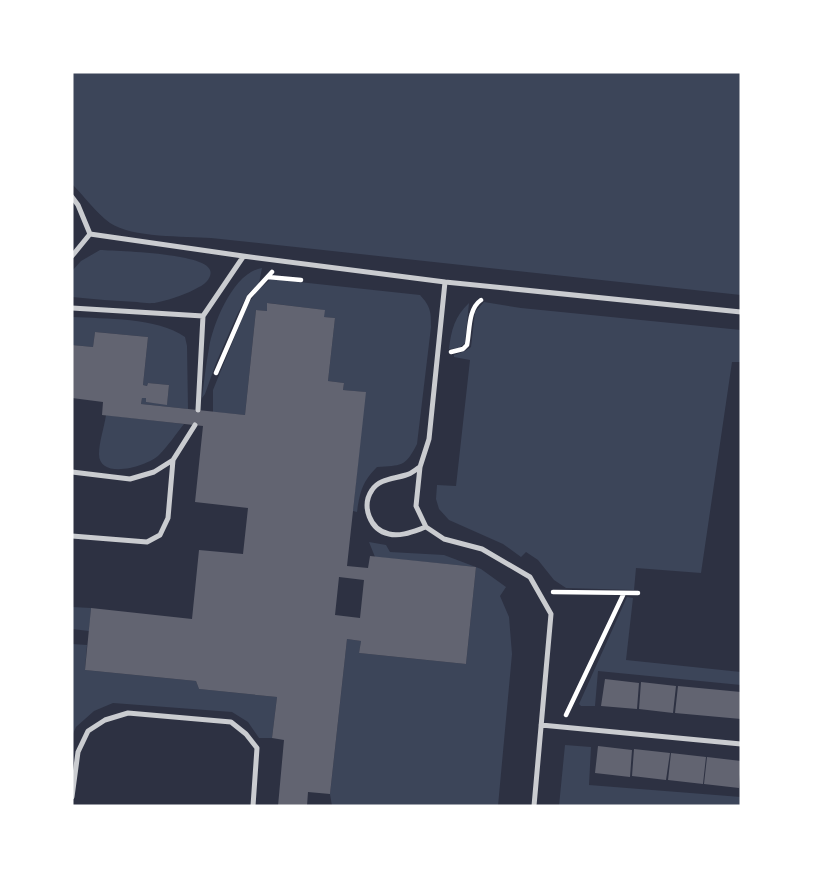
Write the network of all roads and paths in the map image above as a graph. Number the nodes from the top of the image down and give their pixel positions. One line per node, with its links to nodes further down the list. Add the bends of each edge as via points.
1 (72, 197): 2 (lane)
2 (90, 234): 3 (lane); 4 (lane)
3 (72, 256)
4 (243, 257): 5 (lane); 10 (lane)
5 (283, 261): 6 (lane); 12 (path, via 249,297)
6 (445, 282): 9 (lane); 11 (lane)
7 (490, 297): 11 (path, via 471,310 467,345 456,352)
8 (72, 308): 10 (lane)
9 (741, 312)
10 (203, 316): 13 (lane)
11 (438, 351): 16 (lane, via 429,439)
12 (212, 384)
13 (198, 411)
14 (195, 425): 15 (lane)
15 (173, 460): 17 (lane, via 130,479); 19 (lane, via 168,518 160,535 147,542)
16 (420, 467): 18 (lane, via 416,506); 18 (lane, via 372,489 368,515 375,527 387,534)
17 (72, 472)
18 (426, 527): 20 (lane, via 444,539 482,549 530,577)
19 (72, 536)
20 (538, 592): 21 (path); 23 (lane, via 551,614)
21 (624, 593): 22 (path); 24 (path)
22 (638, 593)
23 (541, 725): 24 (lane); 28 (lane)
24 (560, 726): 25 (lane)
25 (741, 744)
26 (72, 797): 27 (lane, via 78,752 88,731 128,713 231,722 257,748)
27 (253, 806)
28 (534, 806)

